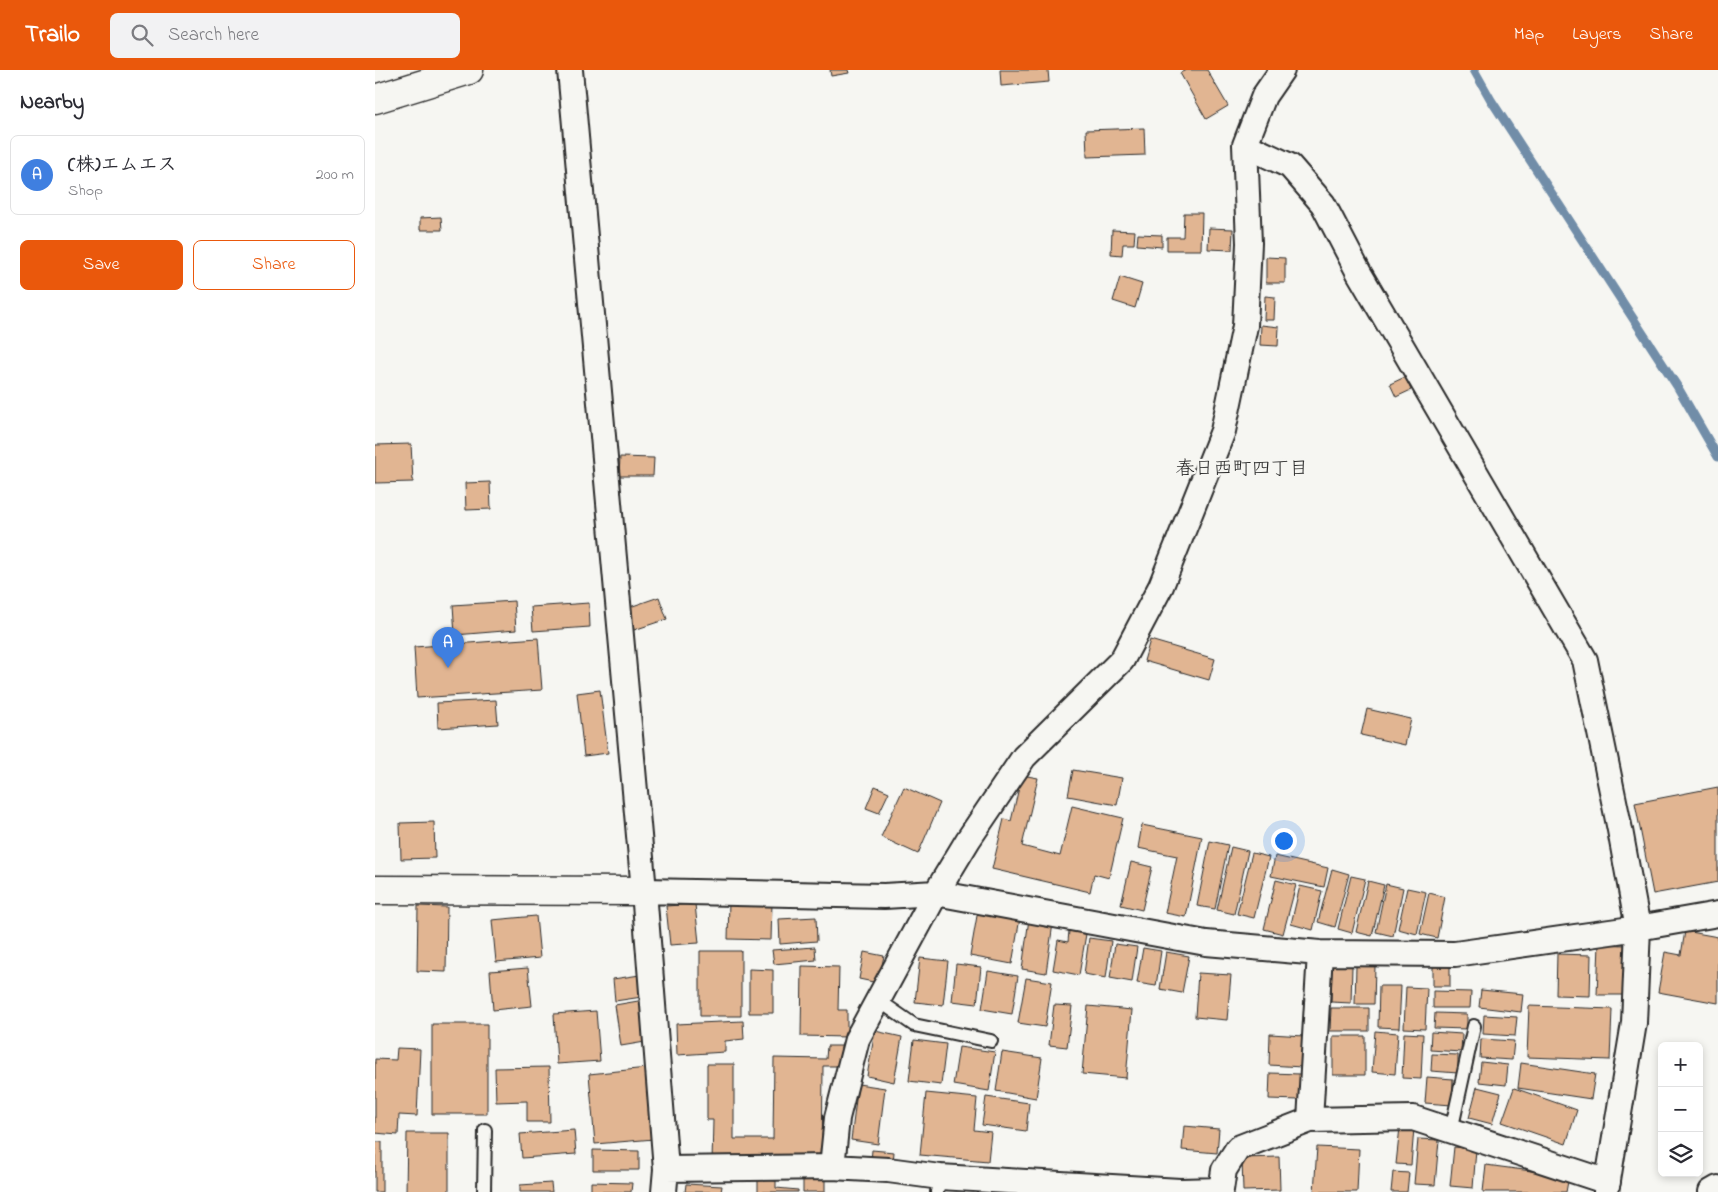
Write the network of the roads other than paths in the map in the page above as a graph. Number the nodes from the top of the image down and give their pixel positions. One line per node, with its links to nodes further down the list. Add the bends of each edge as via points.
1 (469, 70): 4 (street)
2 (570, 70): 7 (street)
3 (1282, 70): 5 (street, via 1264,96)
4 (375, 99)
5 (1245, 145): 8 (street, via 1249,243 1245,326 1223,431 1161,586 1121,660 1024,757); 10 (street, via 1290,166 1323,204 1364,281 1585,660)
6 (375, 890): 7 (street)
7 (644, 892): 8 (street, via 884,896); 19 (street)
8 (937, 893): 11 (street, via 1206,944); 12 (street)
9 (1718, 914): 10 (street)
10 (1638, 928): 11 (street, via 1455,954); 21 (street, via 1634,1023)
11 (1320, 953): 15 (street)
12 (878, 1000): 14 (lane, via 914,1025); 18 (street, via 857,1039 837,1118)
13 (1474, 1026): 17 (lane)
14 (991, 1041)
15 (1310, 1120): 17 (street, via 1413,1118); 23 (street, via 1238,1148 1224,1170)
16 (485, 1130): 24 (lane)
17 (1451, 1131): 21 (street)
18 (832, 1168): 19 (street); 20 (street, via 888,1170)
19 (665, 1181)
20 (938, 1184): 23 (street)
21 (1607, 1187)
22 (1718, 1188): 25 (street)
23 (1221, 1191)
24 (484, 1192)
25 (1711, 1192)

